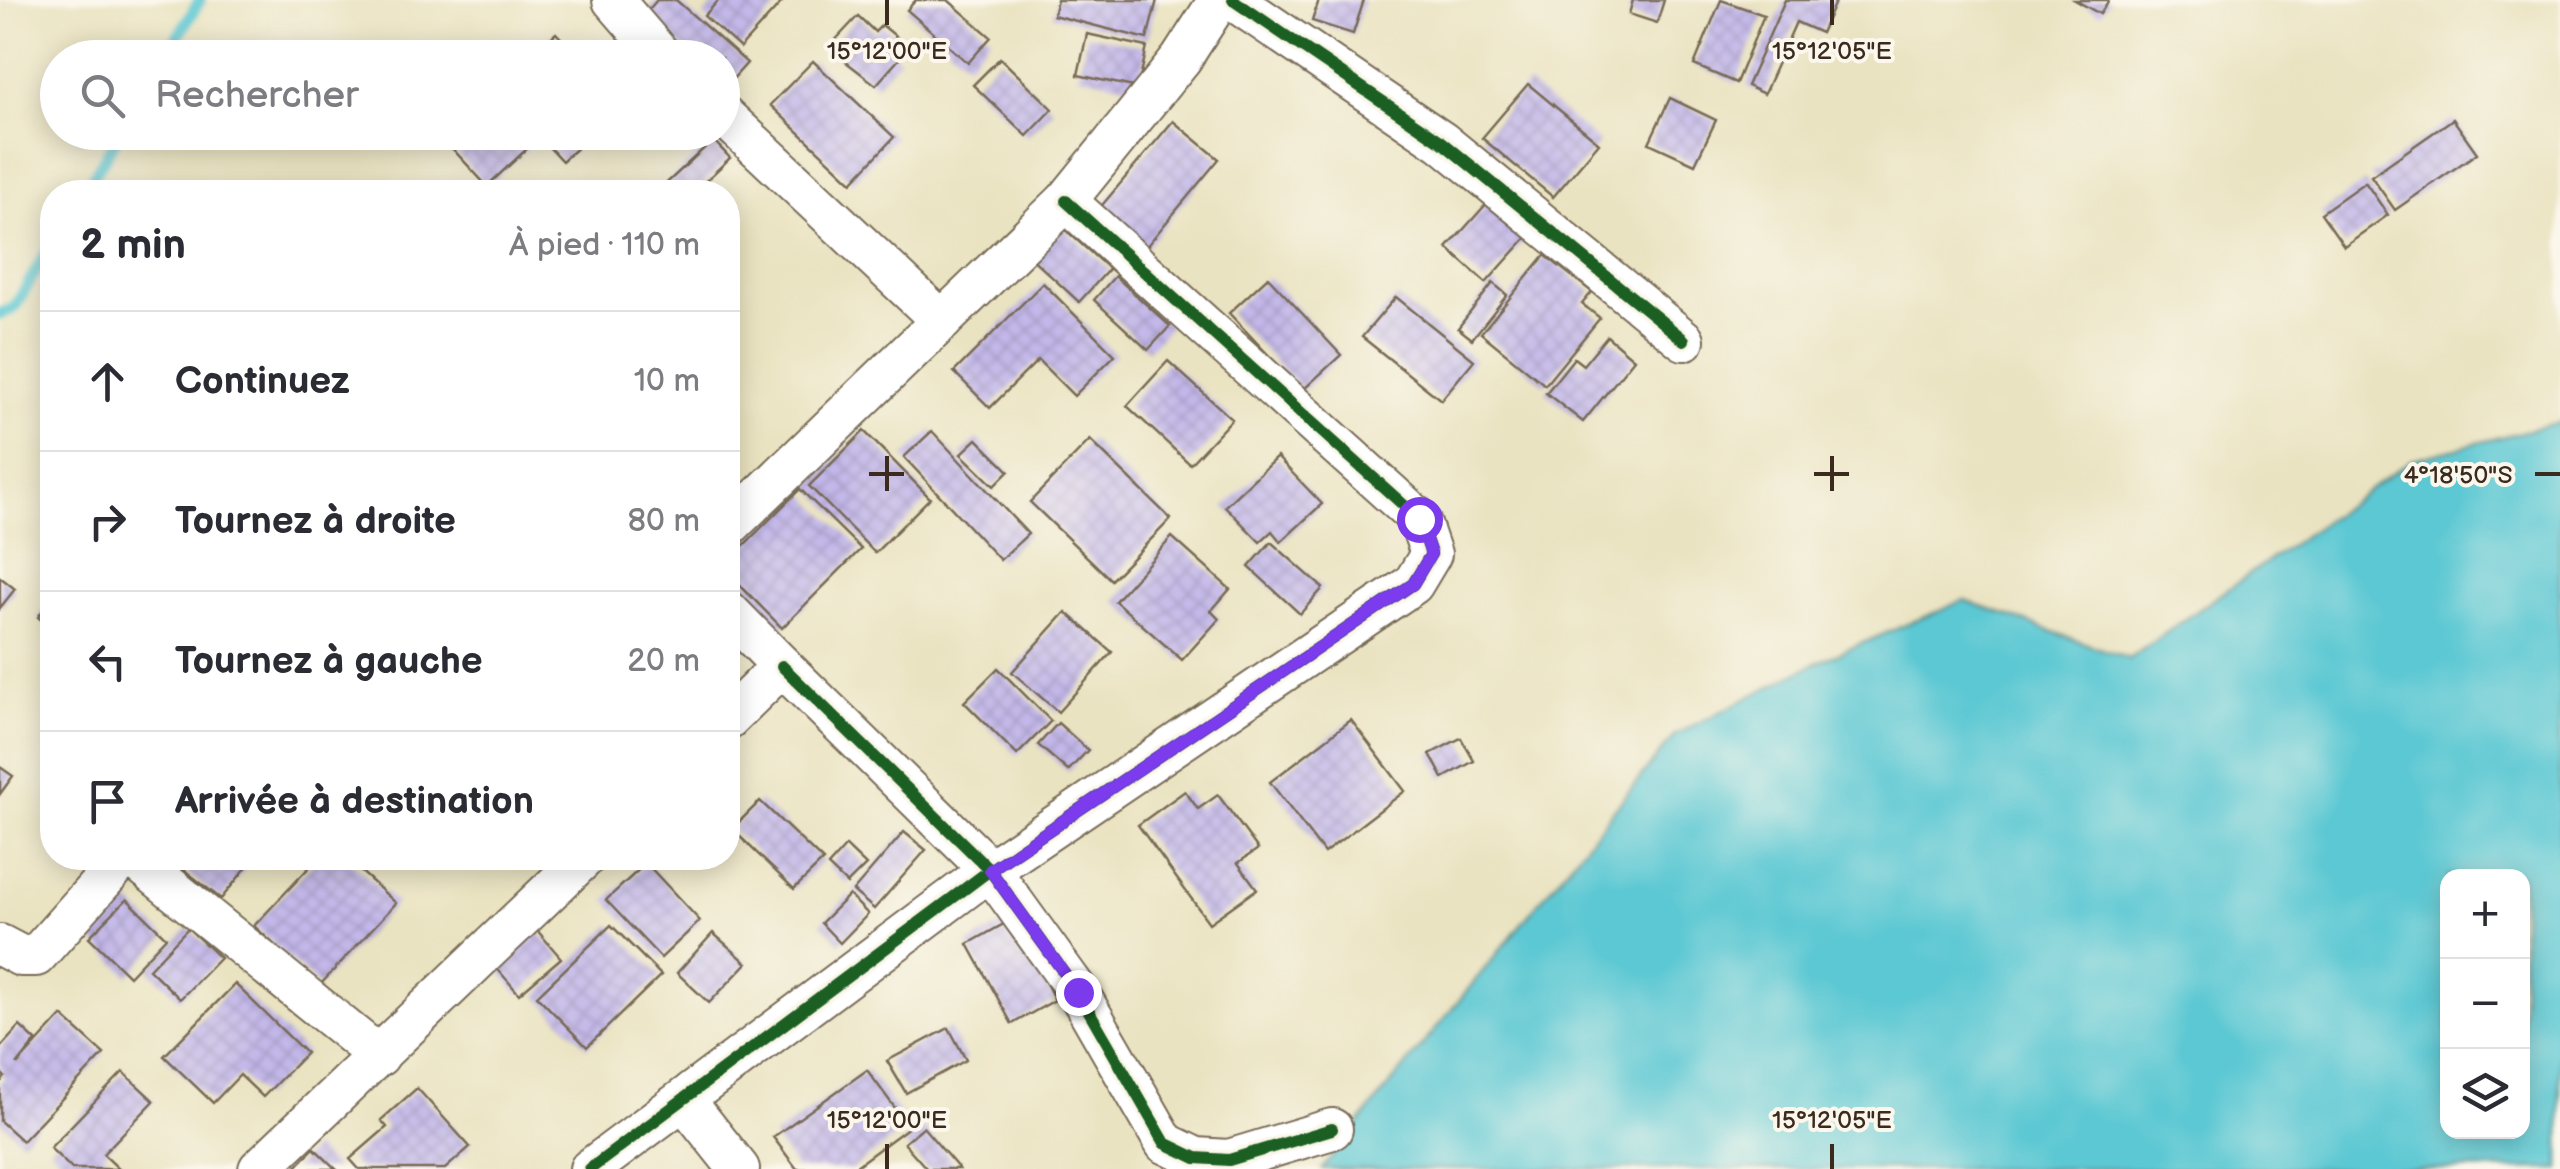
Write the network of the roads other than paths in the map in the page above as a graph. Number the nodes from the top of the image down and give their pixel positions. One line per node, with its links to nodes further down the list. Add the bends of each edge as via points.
1 (1218, 0): 6 (street, via 1181,59)
2 (1232, 0): 8 (street, via 1442,142)
3 (621, 4): 4 (street)
4 (644, 40)
5 (740, 131): 7 (street)
6 (1066, 201): 7 (street); 16 (street, via 1419,519 1431,554 1413,584)
7 (942, 322): 9 (street)
8 (1684, 340)
9 (740, 509)
10 (740, 624): 11 (street)
11 (782, 666): 12 (street); 16 (street)
12 (740, 706)
13 (112, 870): 17 (street, via 36,956)
14 (149, 870): 18 (street)
15 (572, 870): 18 (street)
16 (990, 870): 19 (street); 20 (street, via 1078,992 1165,1143 1196,1158 1229,1160)
17 (0, 945)
18 (379, 1056): 21 (street)
19 (686, 1101): 22 (street); 23 (street)
20 (1332, 1129)
21 (259, 1169)
22 (590, 1169)
23 (739, 1169)

